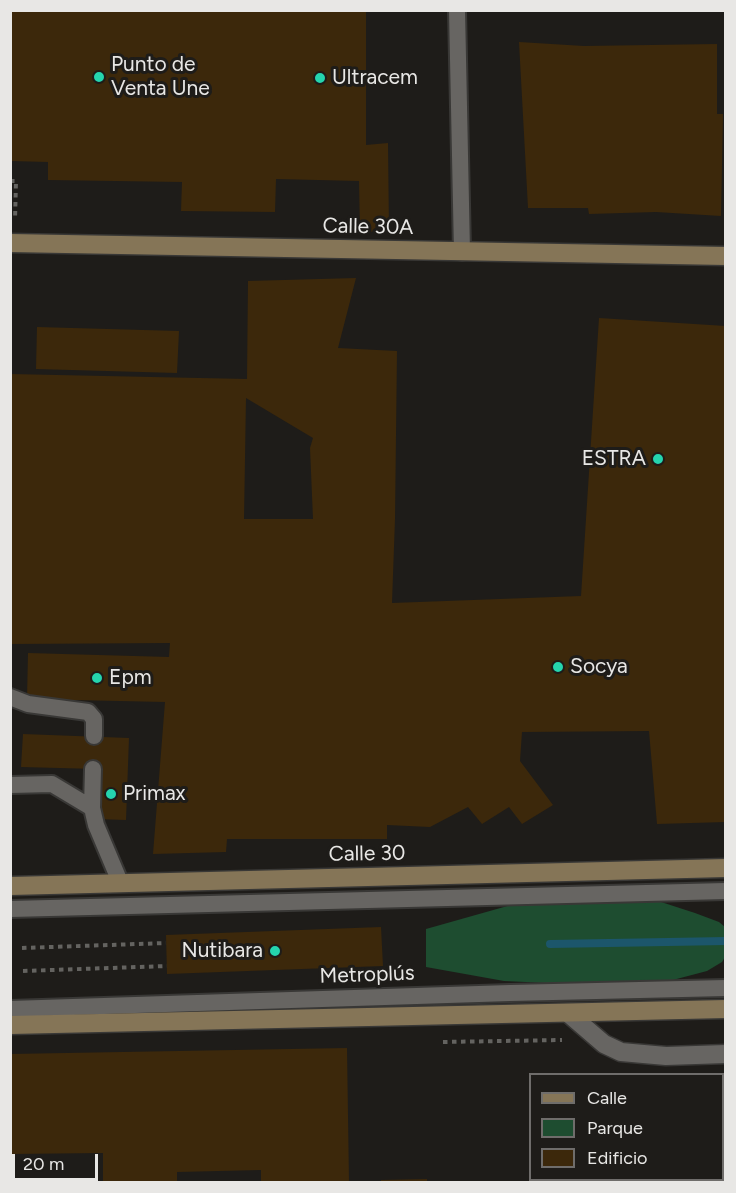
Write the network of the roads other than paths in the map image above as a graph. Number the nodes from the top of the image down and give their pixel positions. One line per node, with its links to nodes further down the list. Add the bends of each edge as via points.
1 (457, 10): 3 (lane)
2 (12, 234): 3 (main road, Calle 30A)
3 (462, 252): 4 (main road, Calle 30A)
4 (726, 256)
5 (10, 697): 6 (lane, via 28,704 88,712 94,719)
6 (94, 736)
7 (93, 769): 9 (lane)
8 (10, 784): 9 (lane, via 52,784)
9 (92, 808): 11 (lane)
10 (726, 868): 11 (main road, Calle 30)
11 (120, 882): 12 (main road, Calle 30)
12 (10, 886)
13 (726, 891): 14 (lane)
14 (10, 909)
15 (726, 988): 16 (lane, Metroplús)
16 (10, 1009)
17 (726, 1009): 18 (main road)
18 (568, 1013): 19 (main road); 20 (street, via 604,1044 621,1052 666,1056)
19 (10, 1025)
20 (726, 1054)

